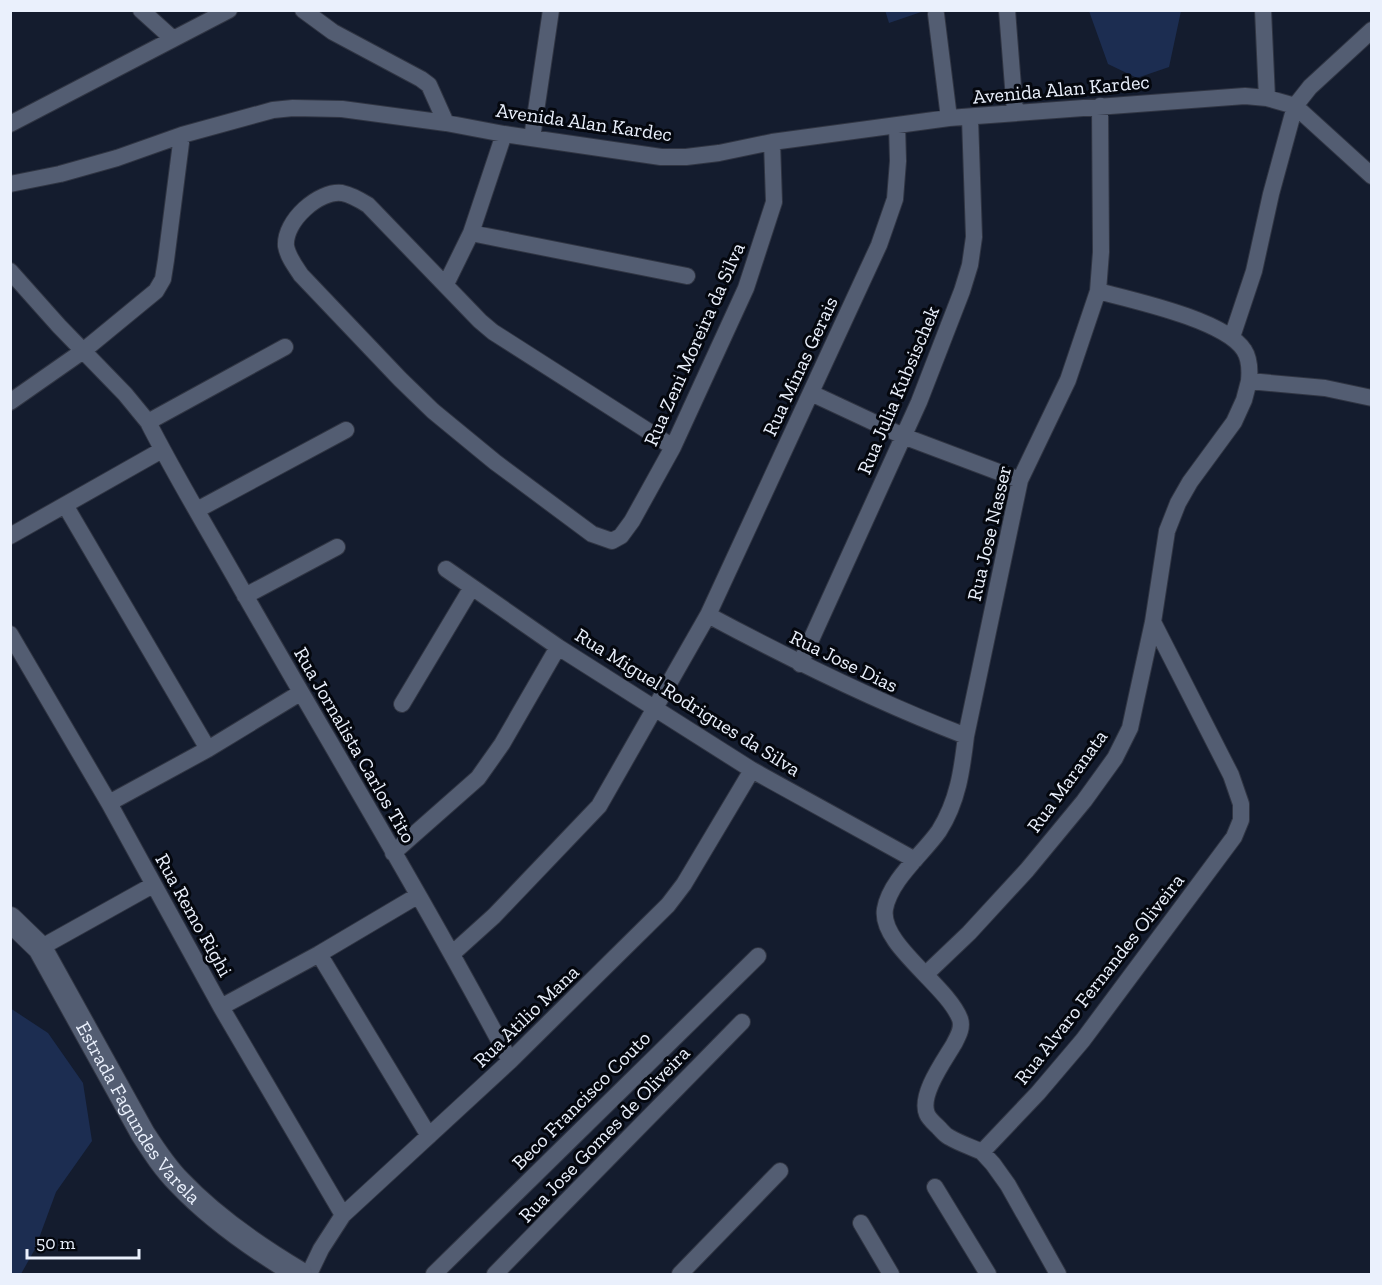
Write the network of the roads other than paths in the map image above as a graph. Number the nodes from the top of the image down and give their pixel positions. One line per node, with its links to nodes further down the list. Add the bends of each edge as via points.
1 (141, 10): 9 (street)
2 (230, 10): 9 (street)
3 (303, 10): 16 (street, via 333,32 429,85)
4 (551, 10): 21 (street)
5 (1007, 10): 13 (street)
6 (1263, 10): 10 (street)
7 (936, 14): 14 (street)
8 (1371, 30): 12 (street)
9 (173, 39): 17 (street)
10 (1268, 98): 11 (street, Avenida Alan Kardec, via 1245,96); 12 (street, Avenida Alan Kardec)
11 (1100, 106): 13 (street, Avenida Alan Kardec); 29 (street, Rua Jose Nasser)
12 (1295, 106): 23 (street); 30 (street, via 1254,271)
13 (1015, 112): 15 (street, Avenida Alan Kardec)
14 (949, 118): 15 (street, Avenida Alan Kardec); 18 (street, Avenida Alan Kardec)
15 (970, 118): 39 (street, Rua Julia Kubsischek, via 974,237 970,265)
16 (446, 123): 19 (street, Avenida Alan Kardec); 20 (street, Avenida Alan Kardec, via 342,109 293,108)
17 (10, 124)
18 (897, 125): 22 (street, Avenida Alan Kardec); 34 (street, Rua Minas Gerais, via 895,199 879,245)
19 (504, 134): 21 (street, Avenida Alan Kardec); 25 (street)
20 (182, 135): 24 (street, Avenida Alan Kardec, via 117,158); 32 (street, via 160,285)
21 (532, 138): 22 (street, Avenida Alan Kardec, via 661,157 719,153)
22 (772, 142): 40 (street, Rua Zeni Moreira da Silva, via 774,202 768,224 746,288)
23 (1371, 174)
24 (10, 184)
25 (471, 233): 27 (street); 28 (street)
26 (10, 271): 32 (street, Rua Jornalista Carlos Tito)
27 (687, 276)
28 (446, 284): 40 (street, via 494,332); 40 (street, Rua Zeni Moreira da Silva, via 368,205 355,197 341,193 327,196 307,207 288,231 289,257 301,275 399,379 495,462 592,534 612,541 621,536)
29 (1098, 291): 30 (street, via 1202,322); 42 (street, Rua Jose Nasser, via 1068,380)
30 (1232, 337): 33 (street, via 1247,357)
31 (285, 347): 37 (street)
32 (83, 351): 36 (street); 37 (street, Rua Jornalista Carlos Tito)
33 (1249, 381): 35 (street, via 1325,388); 51 (street, Rua Maranata, via 1234,422 1178,503 1167,531)
34 (812, 393): 39 (street); 50 (street, Rua Minas Gerais)
35 (1371, 398)
36 (10, 402)
37 (148, 422): 41 (street, Rua Jornalista Carlos Tito)
38 (346, 430): 44 (street)
39 (903, 436): 42 (street); 54 (street, Rua Julia Kubsischek)
40 (673, 447)
41 (162, 450): 43 (street); 44 (street, Rua Jornalista Carlos Tito)
42 (1020, 480): 58 (street, Rua Jose Nasser)
43 (65, 505): 45 (street); 59 (street)
44 (196, 510): 49 (street, Rua Jornalista Carlos Tito)
45 (10, 536)
46 (337, 547): 49 (street)
47 (446, 569): 48 (street, Rua Miguel Rodrigues da Silva)
48 (472, 587): 53 (street, Rua Miguel Rodrigues da Silva); 56 (street)
49 (245, 596): 55 (street, Rua Jornalista Carlos Tito)
50 (708, 615): 54 (street, Rua Jose Dias); 57 (street, Rua Minas Gerais)
51 (1153, 622): 71 (street, Rua Maranata, via 1130,728 1115,758 1027,870); 76 (street, Rua Alvaro Fernandes Oliveira, via 1231,775 1241,804 1241,820 1234,837 1083,1040)
52 (10, 634): 61 (street, Rua Remo Righi)
53 (558, 647): 57 (street, Rua Miguel Rodrigues da Silva); 62 (street, via 478,778)
54 (800, 664): 58 (street, Rua Jose Dias)
55 (300, 693): 59 (street); 62 (street, Rua Jornalista Carlos Tito)
56 (402, 704)
57 (656, 708): 60 (street, Rua Miguel Rodrigues da Silva); 68 (street, Rua Minas Gerais, via 599,806 494,916)
58 (966, 736): 63 (street, Rua Jose Nasser, via 954,804)
59 (208, 749): 61 (street)
60 (752, 770): 63 (street, Rua Miguel Rodrigues da Silva); 74 (street, Rua Atilio Mana, via 668,904)
61 (109, 803): 64 (street, Rua Remo Righi)
62 (393, 853): 65 (street, Rua Jornalista Carlos Tito)
63 (915, 860): 71 (street, via 891,892 885,920 899,946)
64 (153, 885): 67 (street); 72 (street, Rua Remo Righi)
65 (417, 896): 68 (street, Rua Jornalista Carlos Tito); 69 (street)
66 (10, 919): 67 (street, Estrada Fagundes Varela)
67 (40, 948): 81 (street, Estrada Fagundes Varela, via 159,1158 218,1218)
68 (453, 953): 74 (street, Rua Jornalista Carlos Tito)
69 (319, 954): 72 (street); 75 (street)
70 (758, 956): 83 (street, Beco Francisco Couto)
71 (926, 974): 76 (street, via 961,1021 956,1040 928,1091 927,1115 947,1136)
72 (221, 1007): 79 (street, Rua Remo Righi)
73 (742, 1022): 84 (street, Rua Jose Gomes de Oliveira)
74 (510, 1061): 75 (street, Rua Atilio Mana)
75 (429, 1136): 79 (street, Rua Atilio Mana)
76 (982, 1152): 88 (street, via 1008,1185)
77 (780, 1171): 85 (street)
78 (935, 1187): 87 (street)
79 (343, 1215): 82 (street, Rua Atilio Mana)
80 (861, 1223): 86 (street)
81 (300, 1275)
82 (309, 1275)
83 (434, 1275)
84 (495, 1275)
85 (680, 1275)
86 (891, 1275)
87 (988, 1275)
88 (1058, 1275)

